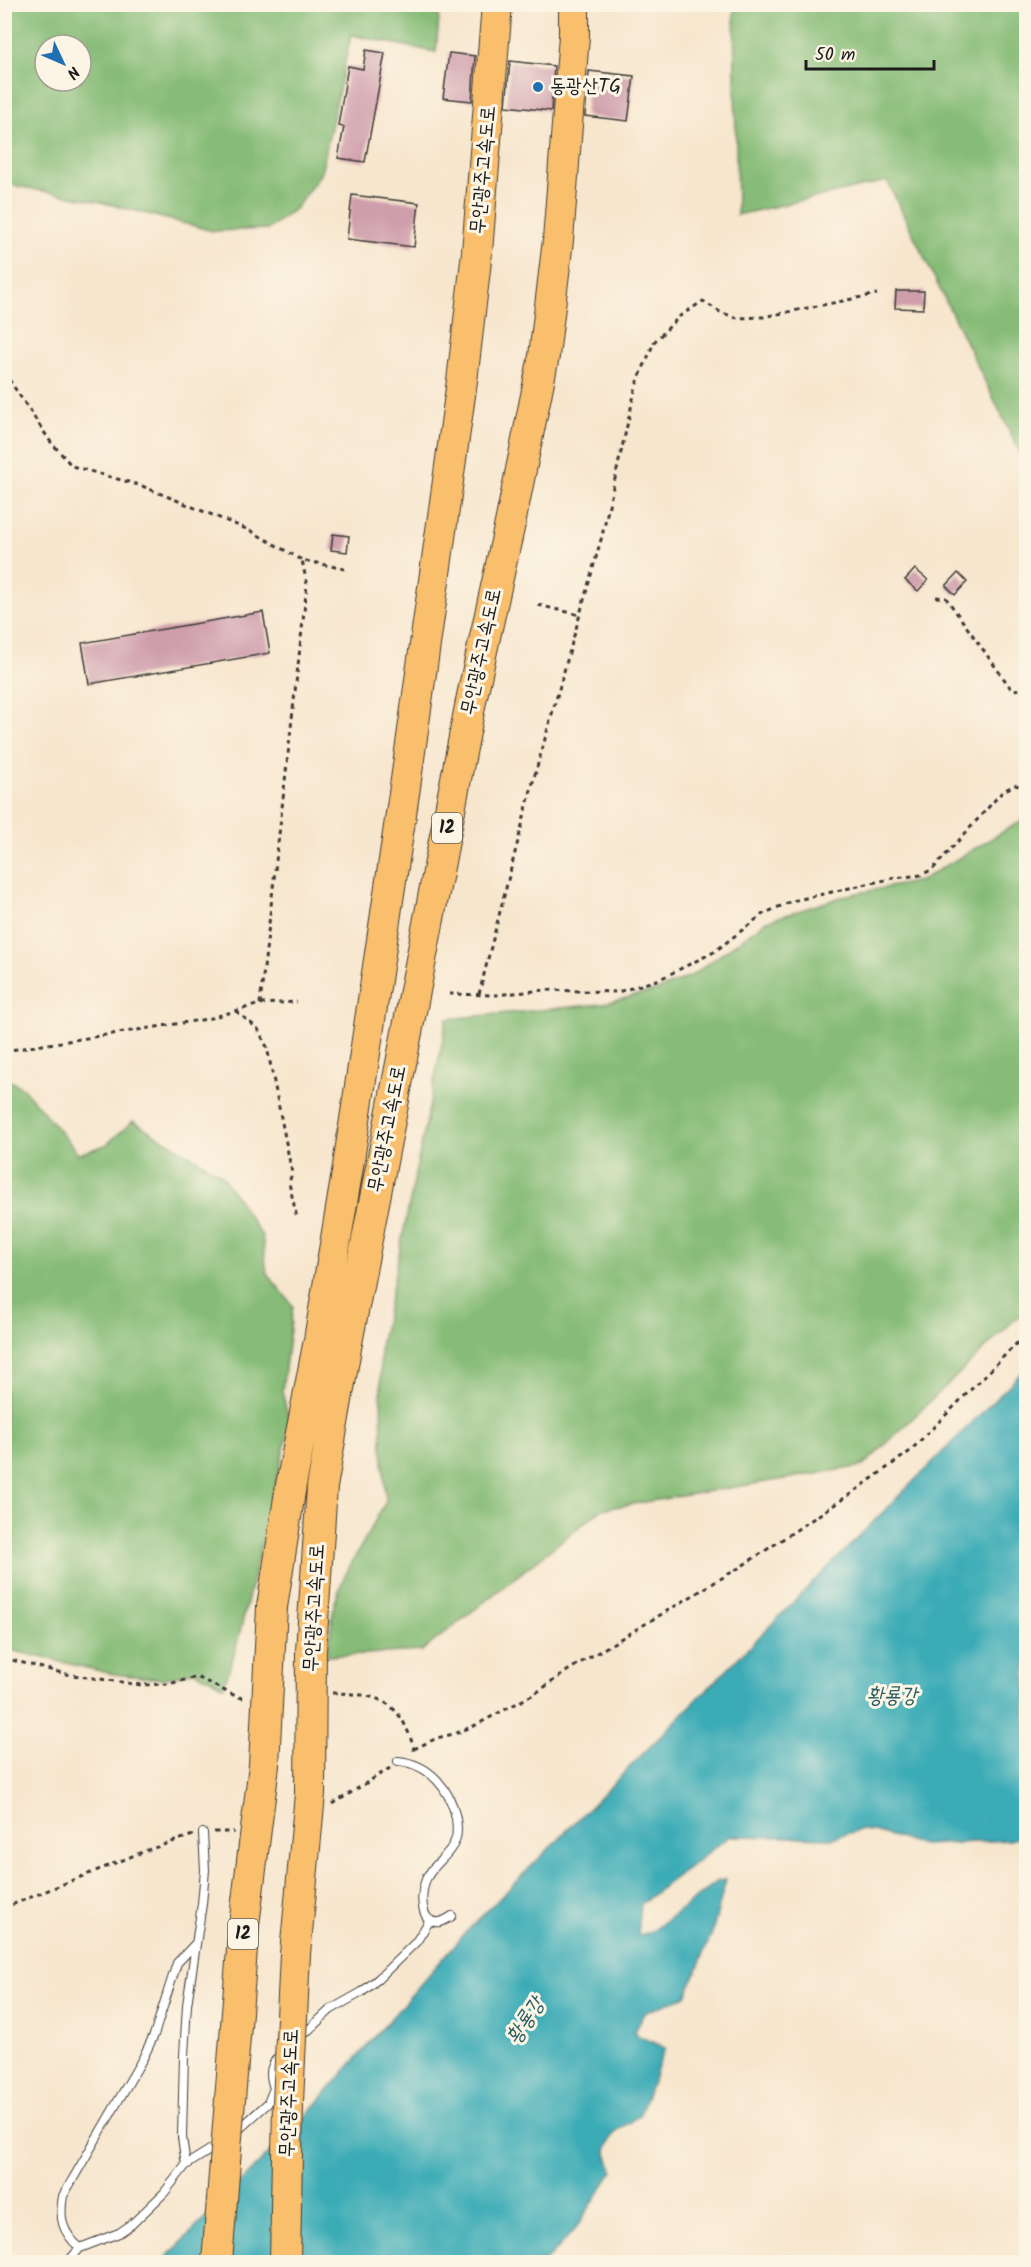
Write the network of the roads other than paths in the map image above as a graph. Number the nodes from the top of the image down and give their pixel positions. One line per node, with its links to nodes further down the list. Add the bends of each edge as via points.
1 (492, 4): 6 (lane)
2 (497, 4): 6 (highway, 무안광주고속도로 / 12)
3 (574, 4): 5 (highway, 무안광주고속도로 / 12)
4 (582, 4): 5 (lane)
5 (574, 36): 16 (highway, 무안광주고속도로 / 12, bridge, via 558,240 544,356 472,696 345,1348 322,1487 311,1651 310,1794 294,1976)
6 (494, 48): 15 (highway, 무안광주고속도로 / 12, bridge, via 465,358 407,776 345,1185 272,1607 264,1765 244,1925)
7 (398, 1761): 10 (lane, via 411,1762 439,1781 448,1792 454,1811 456,1840 426,1879 421,1897)
8 (202, 1833): 11 (lane, via 205,1870)
9 (453, 1916): 10 (lane, via 439,1922)
10 (430, 1920): 12 (lane, via 416,1942 378,1979 330,2010 275,2060 270,2078 274,2088 261,2112)
11 (195, 1944): 12 (lane, via 184,2055 182,2137); 13 (lane, via 177,1963 143,2058 63,2196 60,2214 64,2227)
12 (186, 2165): 13 (lane, via 132,2224)
13 (81, 2248): 14 (lane)
14 (68, 2262)
15 (217, 2262)
16 (285, 2262)

